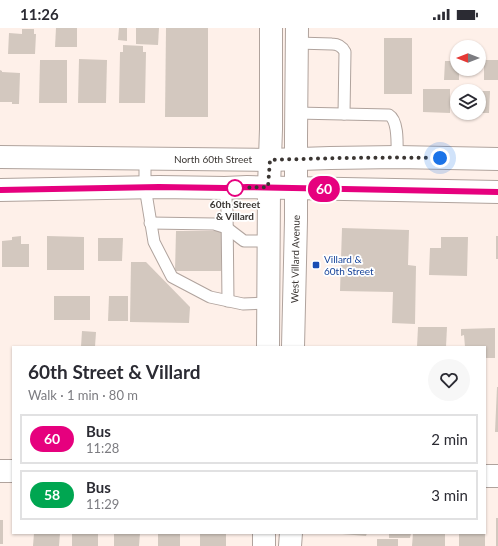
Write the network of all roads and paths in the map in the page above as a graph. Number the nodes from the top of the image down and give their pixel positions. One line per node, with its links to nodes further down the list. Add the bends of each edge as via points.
1 (271, 28): 10 (main road)
2 (297, 36): 3 (main road, West Villard Avenue); 4 (lane, via 343,47)
3 (296, 113): 4 (lane); 8 (main road, West Villard Avenue)
4 (344, 114): 6 (lane, via 392,117 397,138)
5 (0, 157): 7 (main road, North 60th Street)
6 (397, 157): 8 (main road, North 60th Street); 9 (main road, North 60th Street)
7 (145, 159): 10 (main road, North 60th Street); 11 (lane)
8 (297, 159): 10 (main road, North 60th Street); 14 (main road, West Villard Avenue)
9 (498, 159)
10 (270, 160): 12 (main road)
11 (144, 187): 13 (main road); 15 (main road); 17 (lane)
12 (268, 187): 13 (main road); 14 (main road); 19 (main road)
13 (225, 188): 18 (lane)
14 (297, 188): 16 (main road); 23 (main road, West Villard Avenue)
15 (0, 190)
16 (498, 192)
17 (150, 223): 18 (lane, via 214,224); 20 (lane, via 154,242 172,276 210,297)
18 (227, 228): 19 (lane, via 244,241); 20 (lane)
19 (268, 241): 21 (main road)
20 (228, 300): 21 (lane, via 243,304)
21 (268, 303): 22 (main road)
22 (268, 346)
23 (293, 346)
24 (0, 471): 25 (main road)
25 (12, 472)
26 (486, 476): 27 (main road)
27 (498, 476)
28 (264, 534): 30 (main road)
29 (291, 534): 31 (main road)
30 (264, 546)
31 (290, 546)

